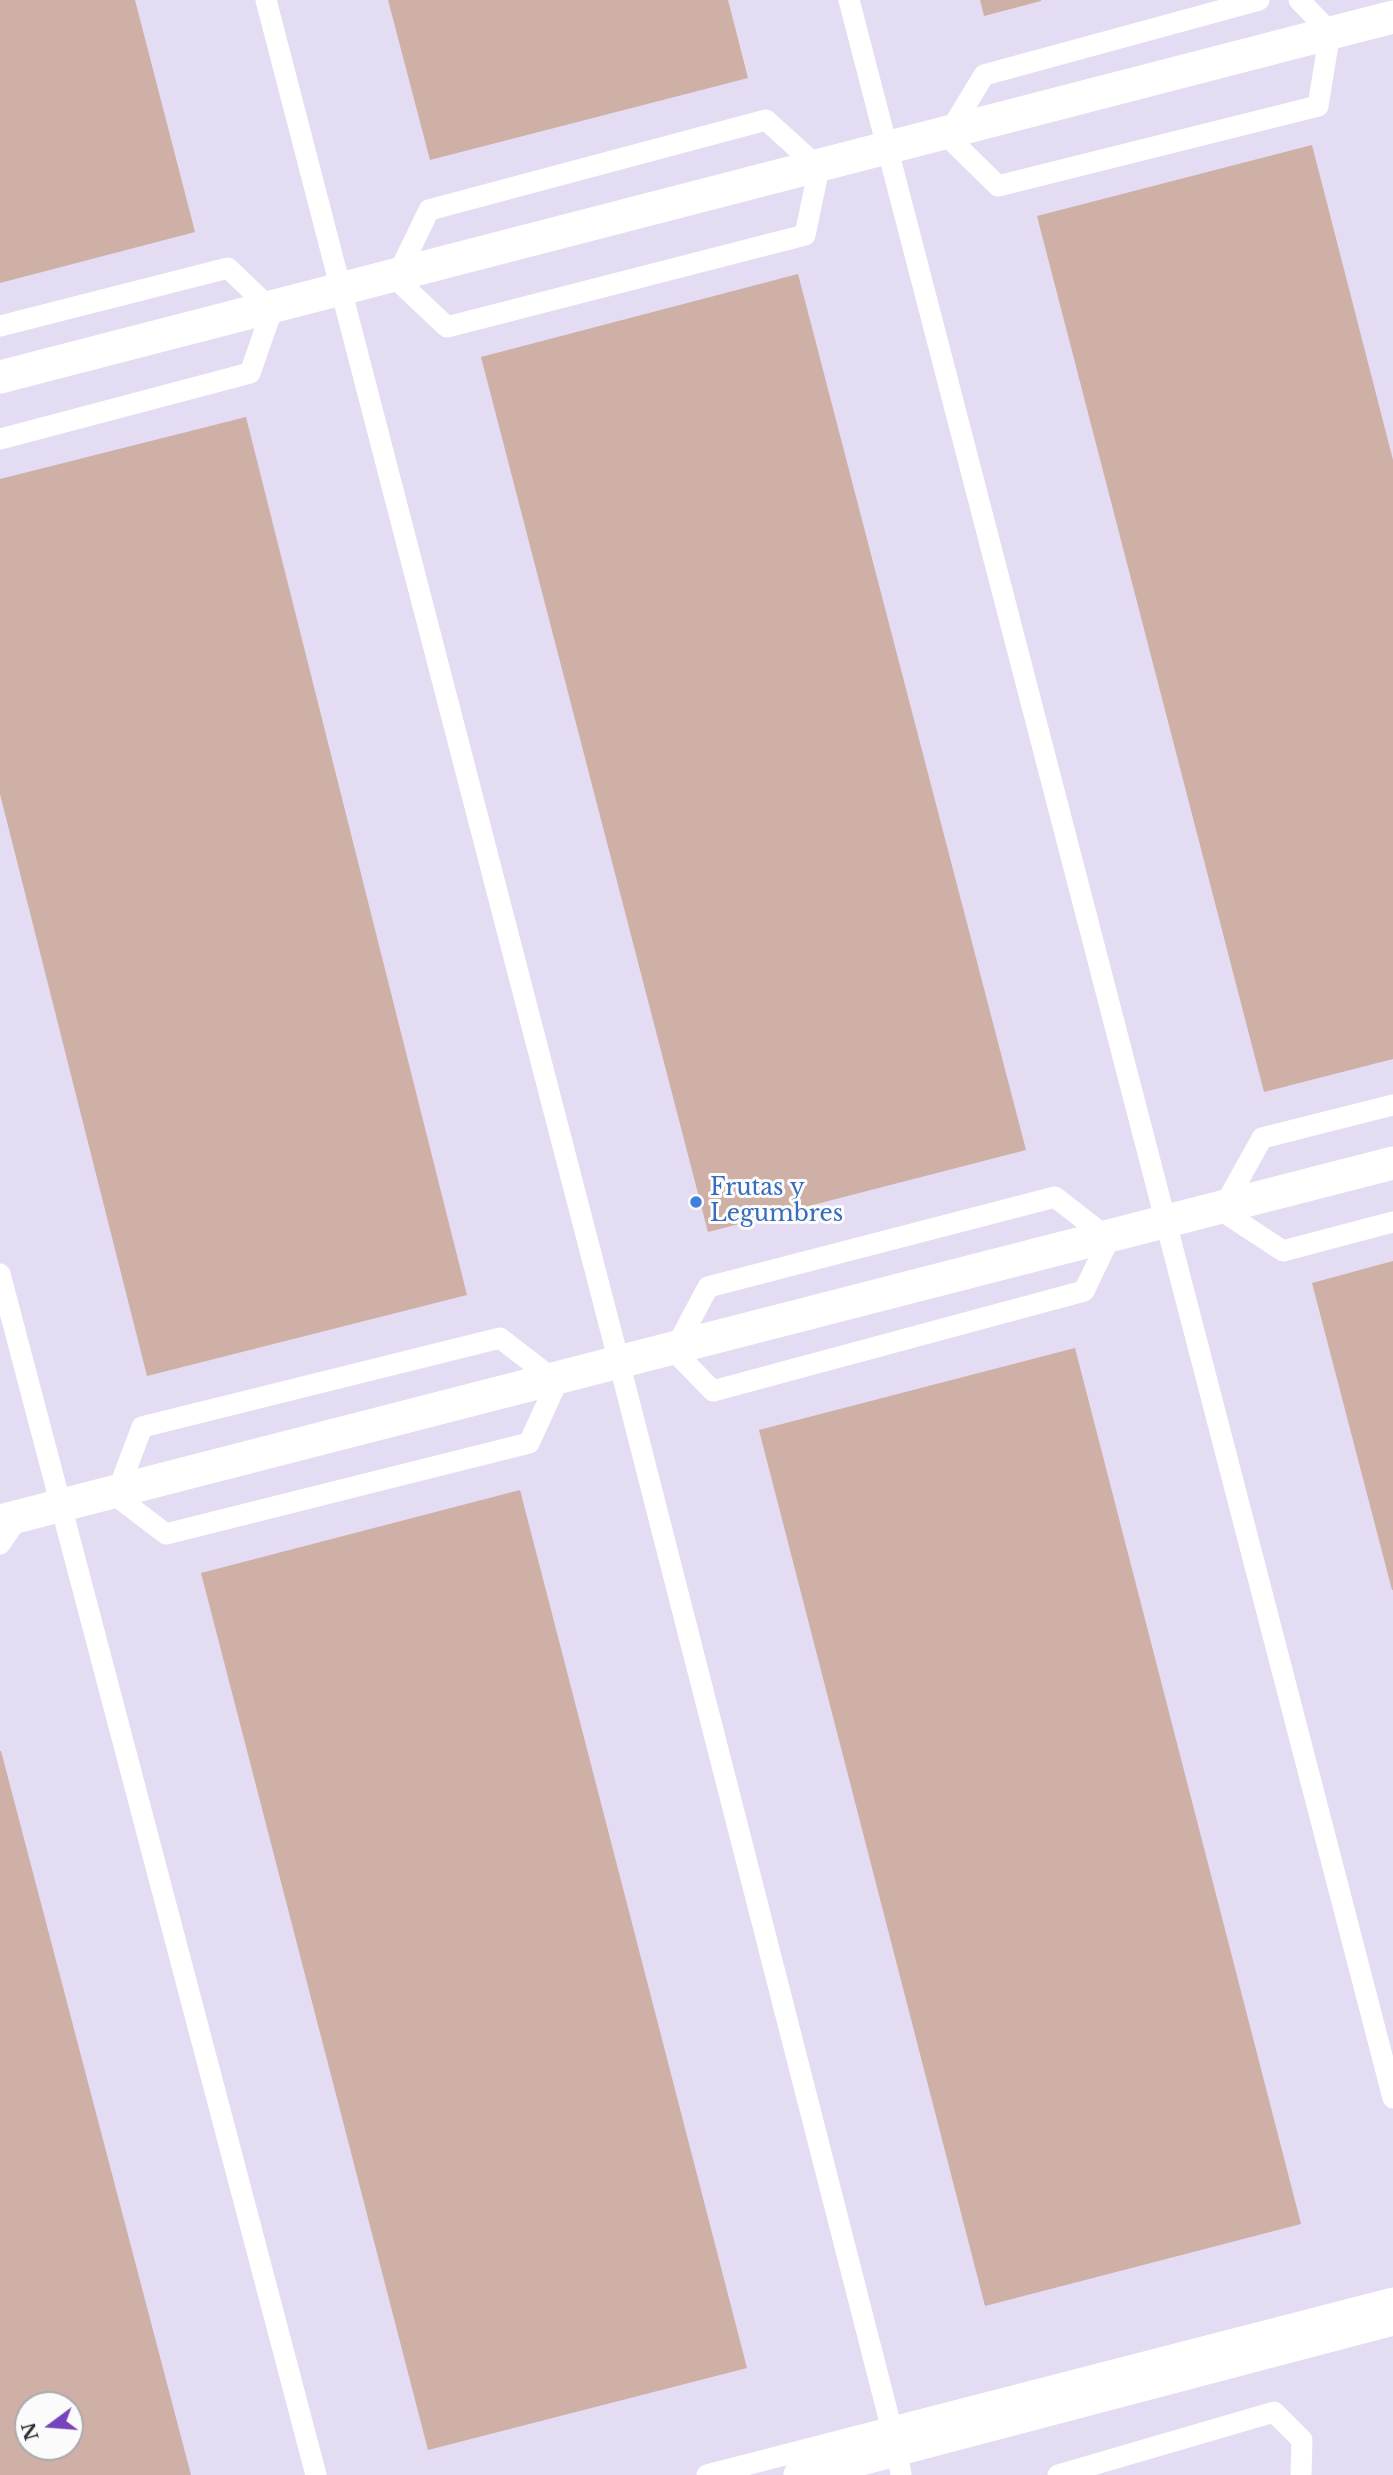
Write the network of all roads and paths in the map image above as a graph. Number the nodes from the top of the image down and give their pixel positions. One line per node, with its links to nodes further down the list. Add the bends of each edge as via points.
1 (267, 0): 11 (lane)
2 (849, 0): 8 (lane)
3 (1259, 0): 7 (lane, via 984,75)
4 (1299, 0): 6 (lane)
5 (1393, 17): 6 (lane); 8 (street)
6 (1330, 32): 7 (lane, via 1318,106 998,186)
7 (947, 136): 9 (lane)
8 (886, 148): 11 (street); 19 (lane)
9 (819, 167): 10 (lane, via 766,120 429,211); 10 (lane, via 805,235 447,327)
10 (396, 279): 12 (lane)
11 (341, 289): 14 (street); 24 (lane)
12 (272, 310): 13 (lane, via 228,268); 15 (lane, via 250,373)
13 (0, 326)
14 (0, 377)
15 (0, 439)
16 (1393, 1105): 18 (lane, via 1262,1138)
17 (1393, 1163): 19 (street)
18 (1222, 1211): 20 (lane, via 1283,1251); 21 (lane)
19 (1167, 1221): 24 (street); 30 (lane)
20 (1393, 1222)
21 (1109, 1239): 23 (lane, via 1084,1292 713,1391); 23 (lane, via 1055,1197 708,1287)
22 (0, 1274): 27 (lane)
23 (674, 1351): 25 (lane)
24 (619, 1362): 27 (street); 33 (lane)
25 (557, 1382): 26 (lane, via 529,1443 166,1534); 26 (lane, via 500,1338 142,1427)
26 (116, 1496): 28 (lane)
27 (60, 1506): 28 (street); 34 (lane)
28 (5, 1518): 29 (lane)
29 (0, 1544)
30 (1393, 2098)
31 (1393, 2298): 35 (lane)
32 (1393, 2319): 33 (street)
33 (899, 2462): 36 (street)
34 (316, 2475)
35 (707, 2475)
36 (800, 2475)
37 (1058, 2475): 38 (lane, via 1273,2412 1302,2440)
38 (1301, 2475)

